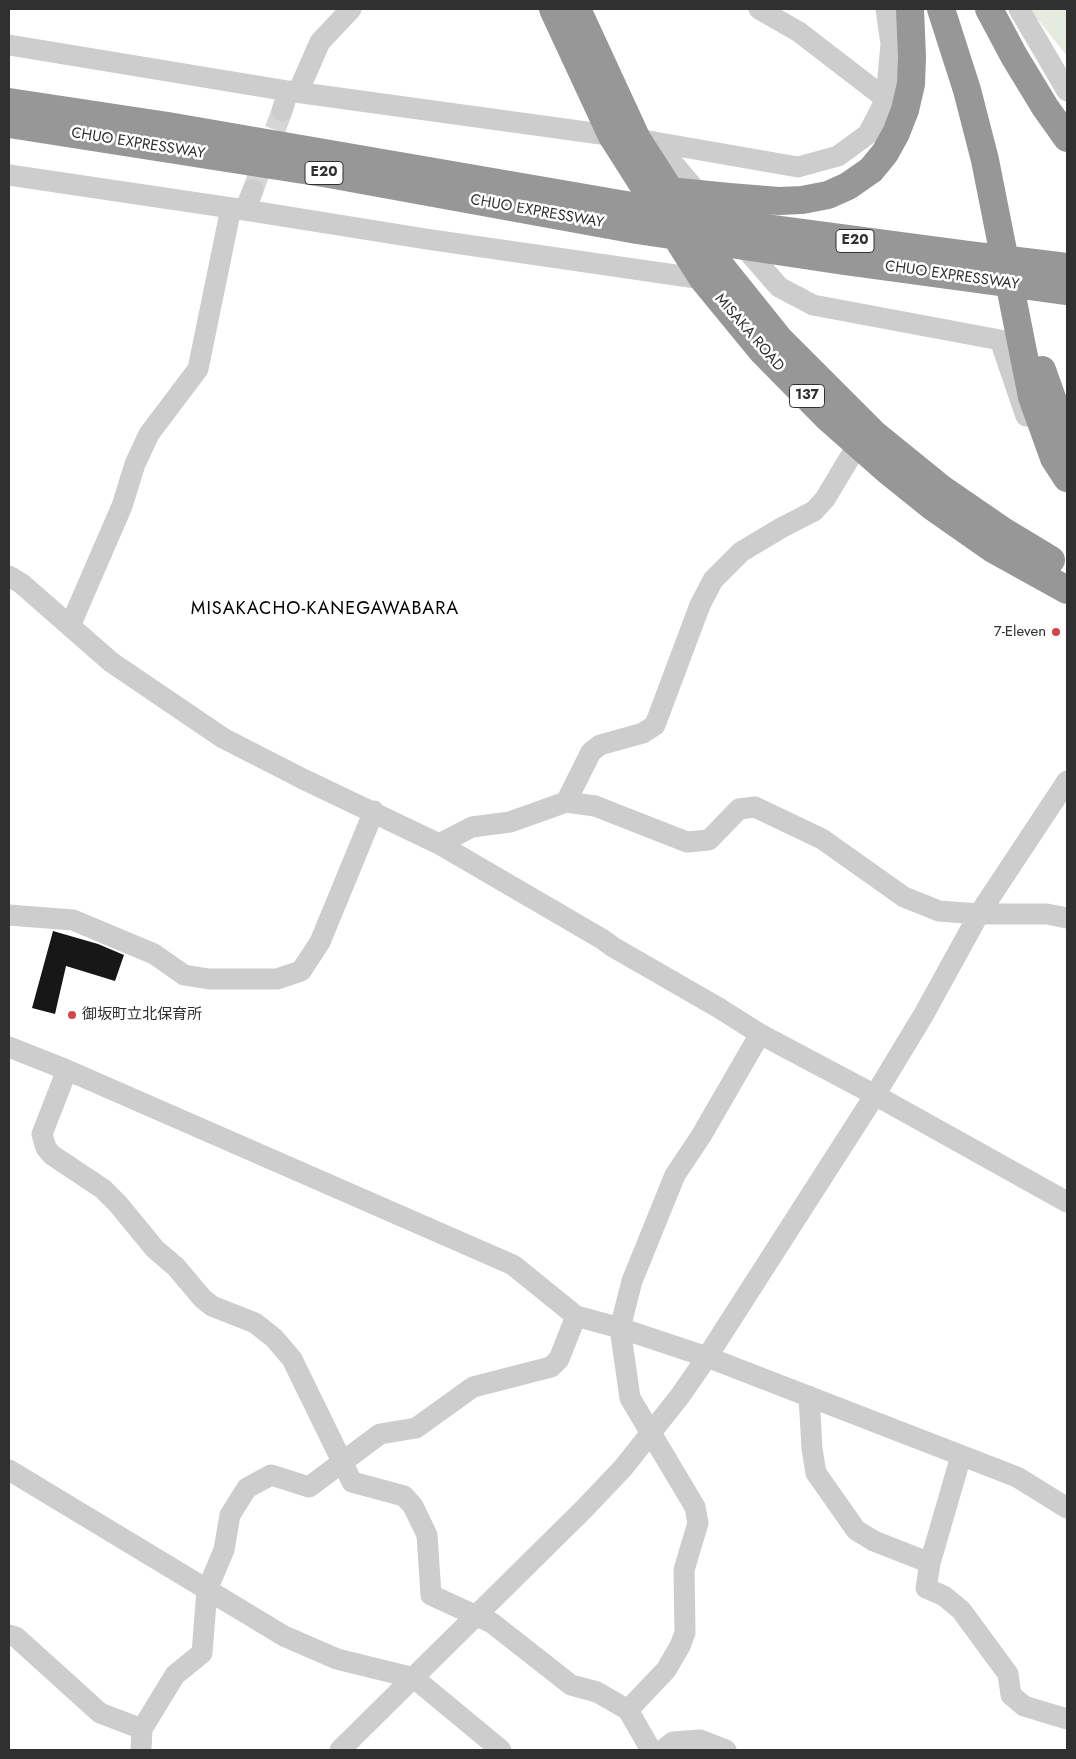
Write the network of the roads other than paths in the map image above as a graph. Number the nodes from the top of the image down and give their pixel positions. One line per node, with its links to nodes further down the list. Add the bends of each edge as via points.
1 (351, 9): 13 (street, via 320,42)
2 (553, 9): 19 (highway, MISAKA ROAD / 137)
3 (577, 9): 19 (highway, MISAKA ROAD / 137)
4 (759, 9): 14 (street, via 799,32)
5 (886, 9): 14 (street, via 891,44)
6 (910, 9): 22 (highway, via 911,84 905,110 885,154 848,186 828,195 802,200 729,197)
7 (941, 9): 30 (highway, via 985,160 1032,398 1054,458)
8 (957, 9): 28 (highway, via 1001,160 1020,245 1040,366)
9 (989, 9): 18 (highway, via 1014,56)
10 (1019, 9): 12 (street)
11 (9, 45): 13 (street)
12 (1067, 91)
13 (293, 92): 16 (street); 19 (street)
14 (886, 99): 19 (street, via 868,134 846,151 798,167)
15 (9, 102): 22 (highway, CHUO EXPRESSWAY / E20, via 168,126 450,176 472,168)
16 (282, 111)
17 (9, 124): 22 (highway, CHUO EXPRESSWAY / E20, via 320,173)
18 (1067, 138)
19 (635, 139): 25 (highway, MISAKA ROAD / 137); 31 (street, via 779,287 813,305 1000,340 1028,425 1057,480); 32 (highway, MISAKA ROAD / 137, via 711,254 780,340 813,374 873,433 942,489 1002,531)
20 (9, 175): 21 (street)
21 (243, 203): 25 (street, via 426,239); 35 (street, via 198,369 149,434)
22 (627, 207): 23 (highway, CHUO EXPRESSWAY / E20)
23 (746, 236): 24 (highway, CHUO EXPRESSWAY / E20); 24 (highway, CHUO EXPRESSWAY / E20, via 859,264)
24 (971, 276): 26 (highway, CHUO EXPRESSWAY / E20); 27 (highway)
25 (703, 279): 29 (highway, MISAKA ROAD / 137, via 763,352)
26 (1065, 279)
27 (1067, 304)
28 (1067, 440)
29 (858, 444): 34 (highway, MISAKA ROAD / 137, via 933,507 993,549); 37 (street, via 825,499 814,511 741,552 713,580 700,605 655,725 643,733 600,745 591,752)
30 (1067, 478)
31 (1067, 492)
32 (1067, 569)
33 (9, 576): 35 (street)
34 (1067, 590)
35 (70, 626): 38 (street, via 111,662 222,738)
36 (1067, 781): 40 (street)
37 (566, 802): 39 (street, via 510,822 472,827); 40 (street, via 595,806 687,842 709,840 740,809 755,807 822,839 904,897 939,911)
38 (374, 811): 39 (street); 41 (street, via 320,942 301,971 277,979 209,979 184,975 154,954 73,920)
39 (439, 844): 43 (street)
40 (979, 914): 42 (street, via 1047,914); 46 (street)
41 (9, 915)
42 (1067, 918)
43 (760, 1034): 46 (street); 49 (street, via 675,1175 632,1281)
44 (9, 1047): 45 (street)
45 (67, 1070): 48 (street, via 513,1265); 54 (street, via 42,1134 46,1148 108,1194 203,1299 212,1306 256,1323 274,1338 292,1359)
46 (875, 1095): 47 (street); 50 (street)
47 (1067, 1202)
48 (576, 1316): 49 (street); 54 (street, via 559,1359 551,1367 473,1387 416,1428 380,1434)
49 (620, 1328): 50 (street); 52 (street, via 630,1398)
50 (707, 1357): 51 (street); 52 (street)
51 (809, 1396): 53 (street); 57 (street, via 816,1473 856,1530 874,1541)
52 (650, 1435): 59 (street, via 623,1468); 62 (street, via 695,1507 698,1523 684,1570 685,1633 666,1670)
53 (962, 1456): 56 (street, via 1016,1477); 57 (street)
54 (342, 1463): 58 (street, via 309,1487 271,1475 247,1488 230,1515 224,1550); 59 (street, via 352,1482 404,1496 413,1506 427,1535 431,1594)
55 (9, 1470): 58 (street)
56 (1067, 1508)
57 (930, 1563): 63 (street, via 926,1588 944,1596 962,1610 1008,1674 1010,1695 1024,1706)
58 (207, 1590): 61 (street, via 293,1640 337,1658); 64 (street, via 202,1653 176,1675)
59 (477, 1616): 61 (street); 62 (street, via 492,1623 571,1685 597,1692)
60 (9, 1635): 64 (street, via 16,1637 100,1713)
61 (414, 1678): 66 (street); 67 (street)
62 (628, 1710): 68 (street)
63 (1067, 1719)
64 (142, 1729): 65 (street)
65 (141, 1750)
66 (340, 1750)
67 (501, 1750)
68 (651, 1750)
69 (663, 1750): 70 (street, via 674,1742 700,1740)
70 (726, 1750)

